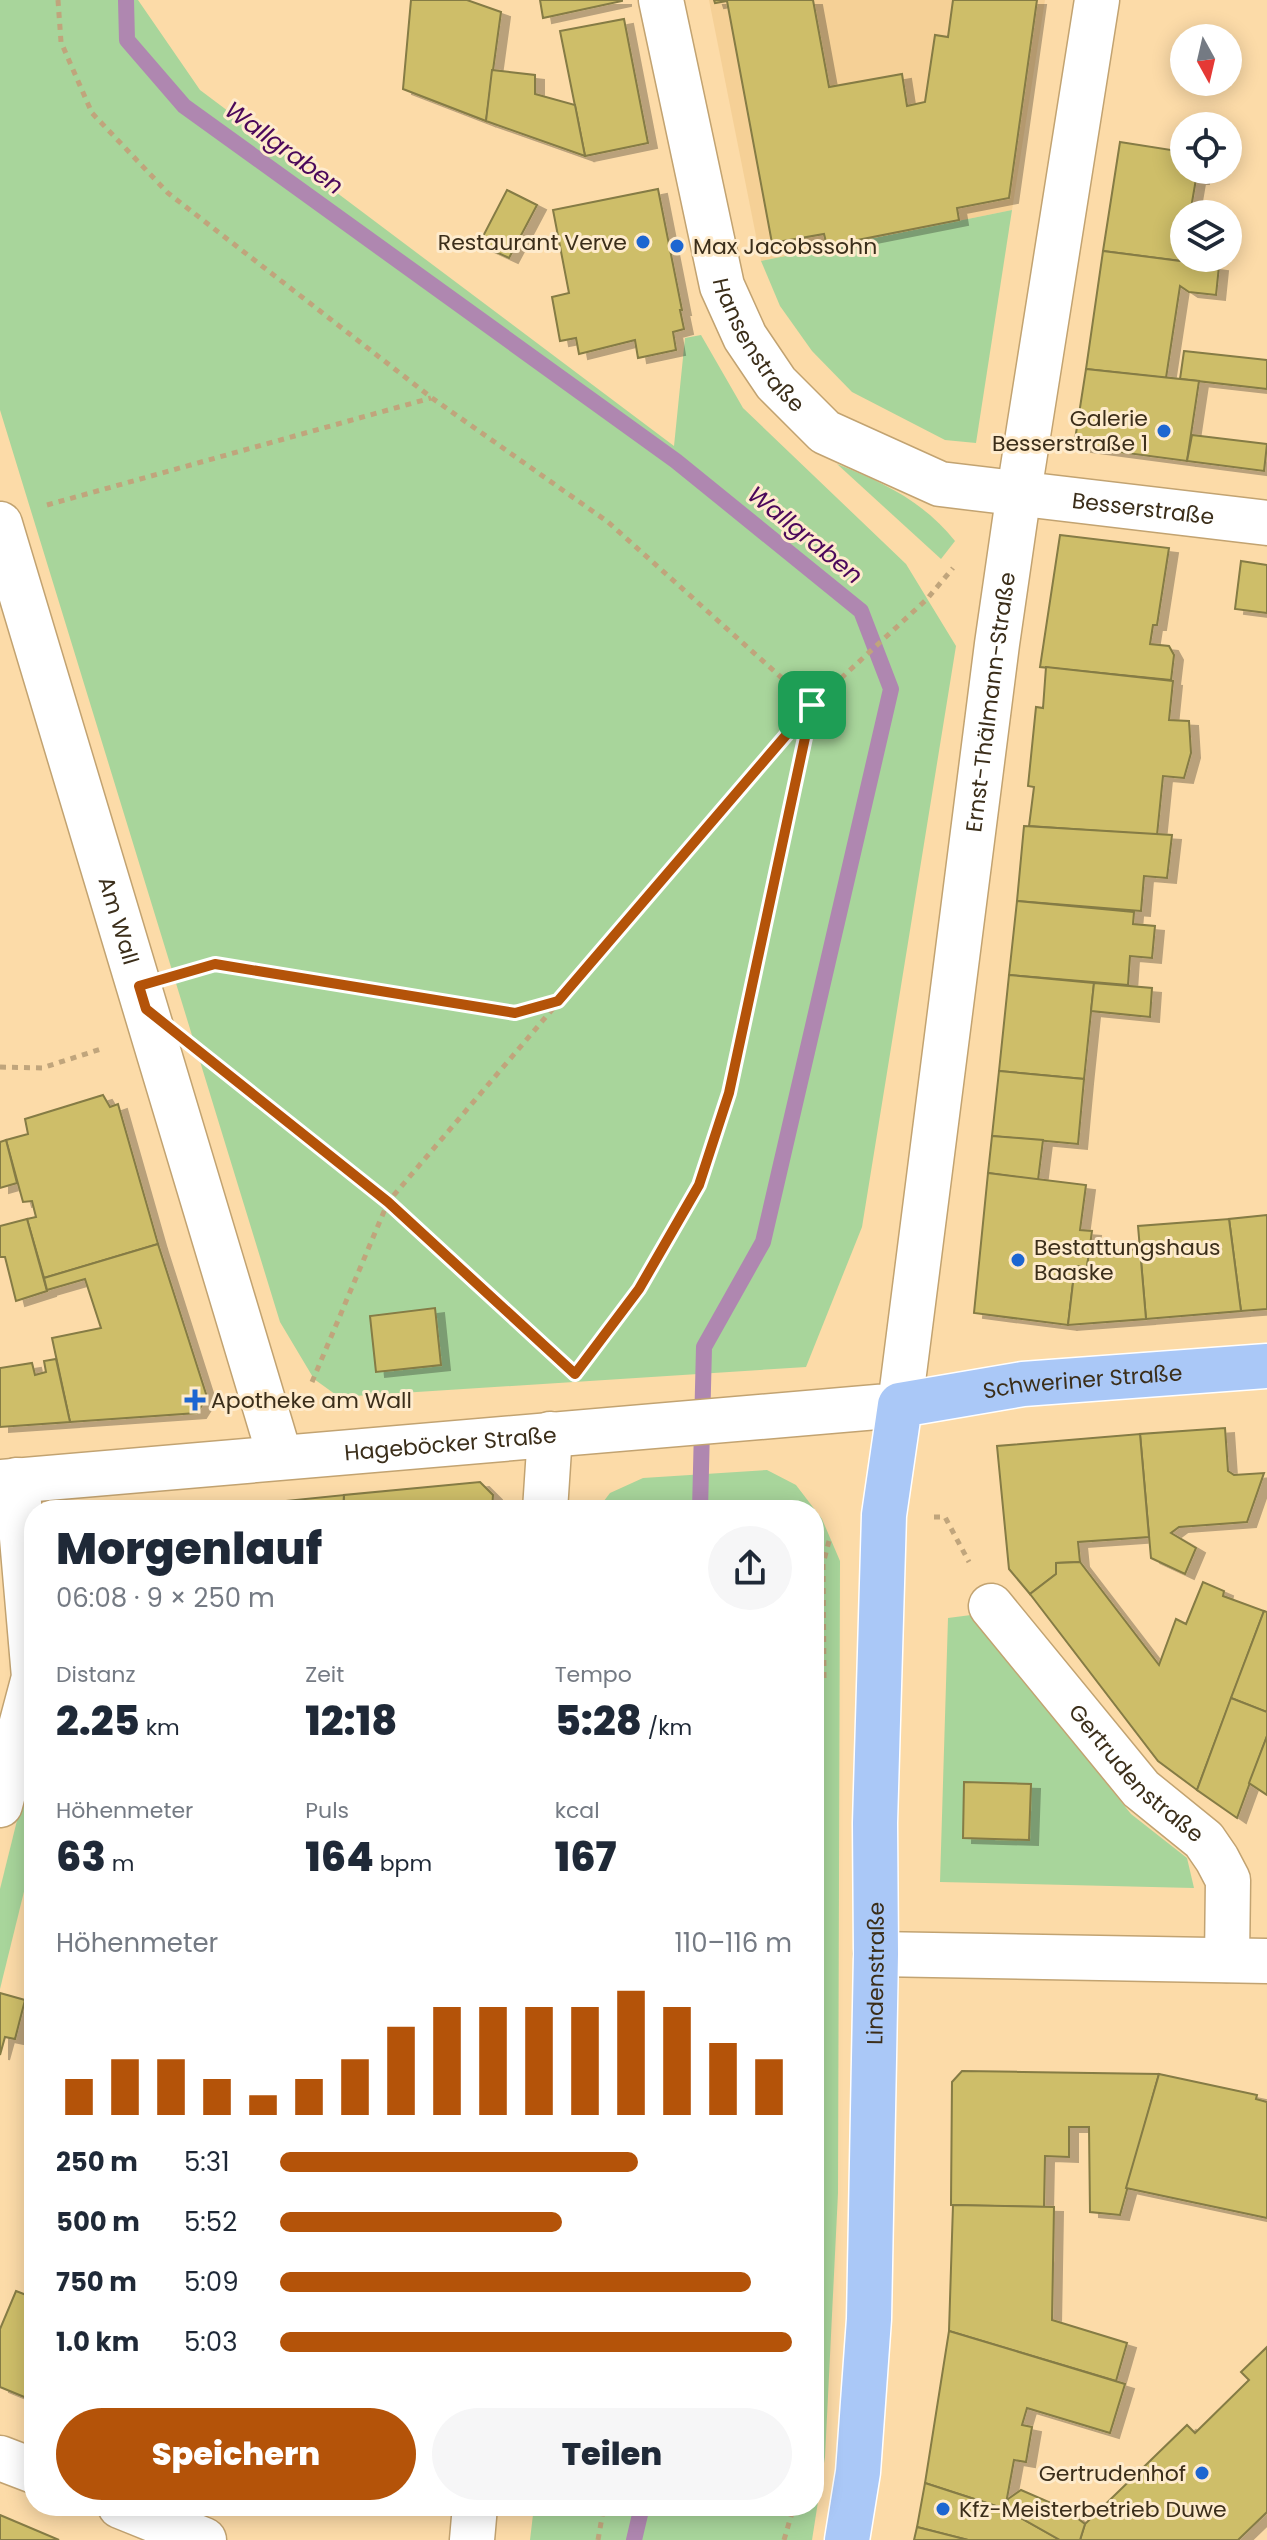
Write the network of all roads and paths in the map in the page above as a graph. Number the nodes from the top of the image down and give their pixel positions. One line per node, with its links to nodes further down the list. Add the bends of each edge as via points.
1 (58, 0): 4 (path, via 61,42 92,113 129,154 168,193)
2 (661, 0): 5 (street, Hansenstraße, via 722,286 745,337 776,383 825,432 940,484)
3 (1097, 0): 5 (street, Ernst-Thälmann-Straße)
4 (432, 398): 6 (path); 9 (path, via 608,522)
5 (1019, 492): 7 (street, Besserstraße); 19 (street, Ernst-Thälmann-Straße)
6 (19, 516): 10 (street, Am Wall)
7 (1267, 523)
8 (940, 584): 9 (path)
9 (812, 705): 11 (path); 17 (path, via 729,1093 699,1185 639,1289)
10 (139, 986): 11 (path, via 215,964 515,1013); 12 (street, Am Wall)
11 (558, 1001): 15 (path)
12 (153, 1031): 14 (path, via 42,1068); 21 (street, Am Wall)
13 (207, 1057): 15 (path)
14 (0, 1067)
15 (388, 1202): 17 (path); 18 (path)
16 (1267, 1366): 19 (main road, Schweriner Straße, via 1023,1384)
17 (575, 1374): 20 (path)
18 (310, 1386)
19 (900, 1405): 20 (street, Hageböcker Straße); 28 (main road, Lindenstraße, via 884,1515)
20 (550, 1434): 21 (street, Hageböcker Straße); 23 (street)
21 (280, 1457): 22 (street, Hageböcker Straße)
22 (9, 1481): 24 (street)
23 (546, 1500)
24 (24, 1599)
25 (991, 1606): 29 (street, Gertrudenstraße, via 1141,1789 1204,1840 1228,1880)
26 (24, 1715): 27 (street)
27 (0, 1805)
28 (876, 1954): 29 (street, Gertrudenstraße); 40 (main road, Lindenstraße, via 869,2319 858,2472)
29 (1247, 1961)
30 (0, 2458): 31 (street)
31 (24, 2467)
32 (145, 2516): 36 (street)
33 (474, 2516): 37 (street)
34 (602, 2516): 38 (path)
35 (791, 2516): 39 (path)
36 (204, 2540)
37 (472, 2540)
38 (598, 2540)
39 (784, 2540)
40 (847, 2540)

